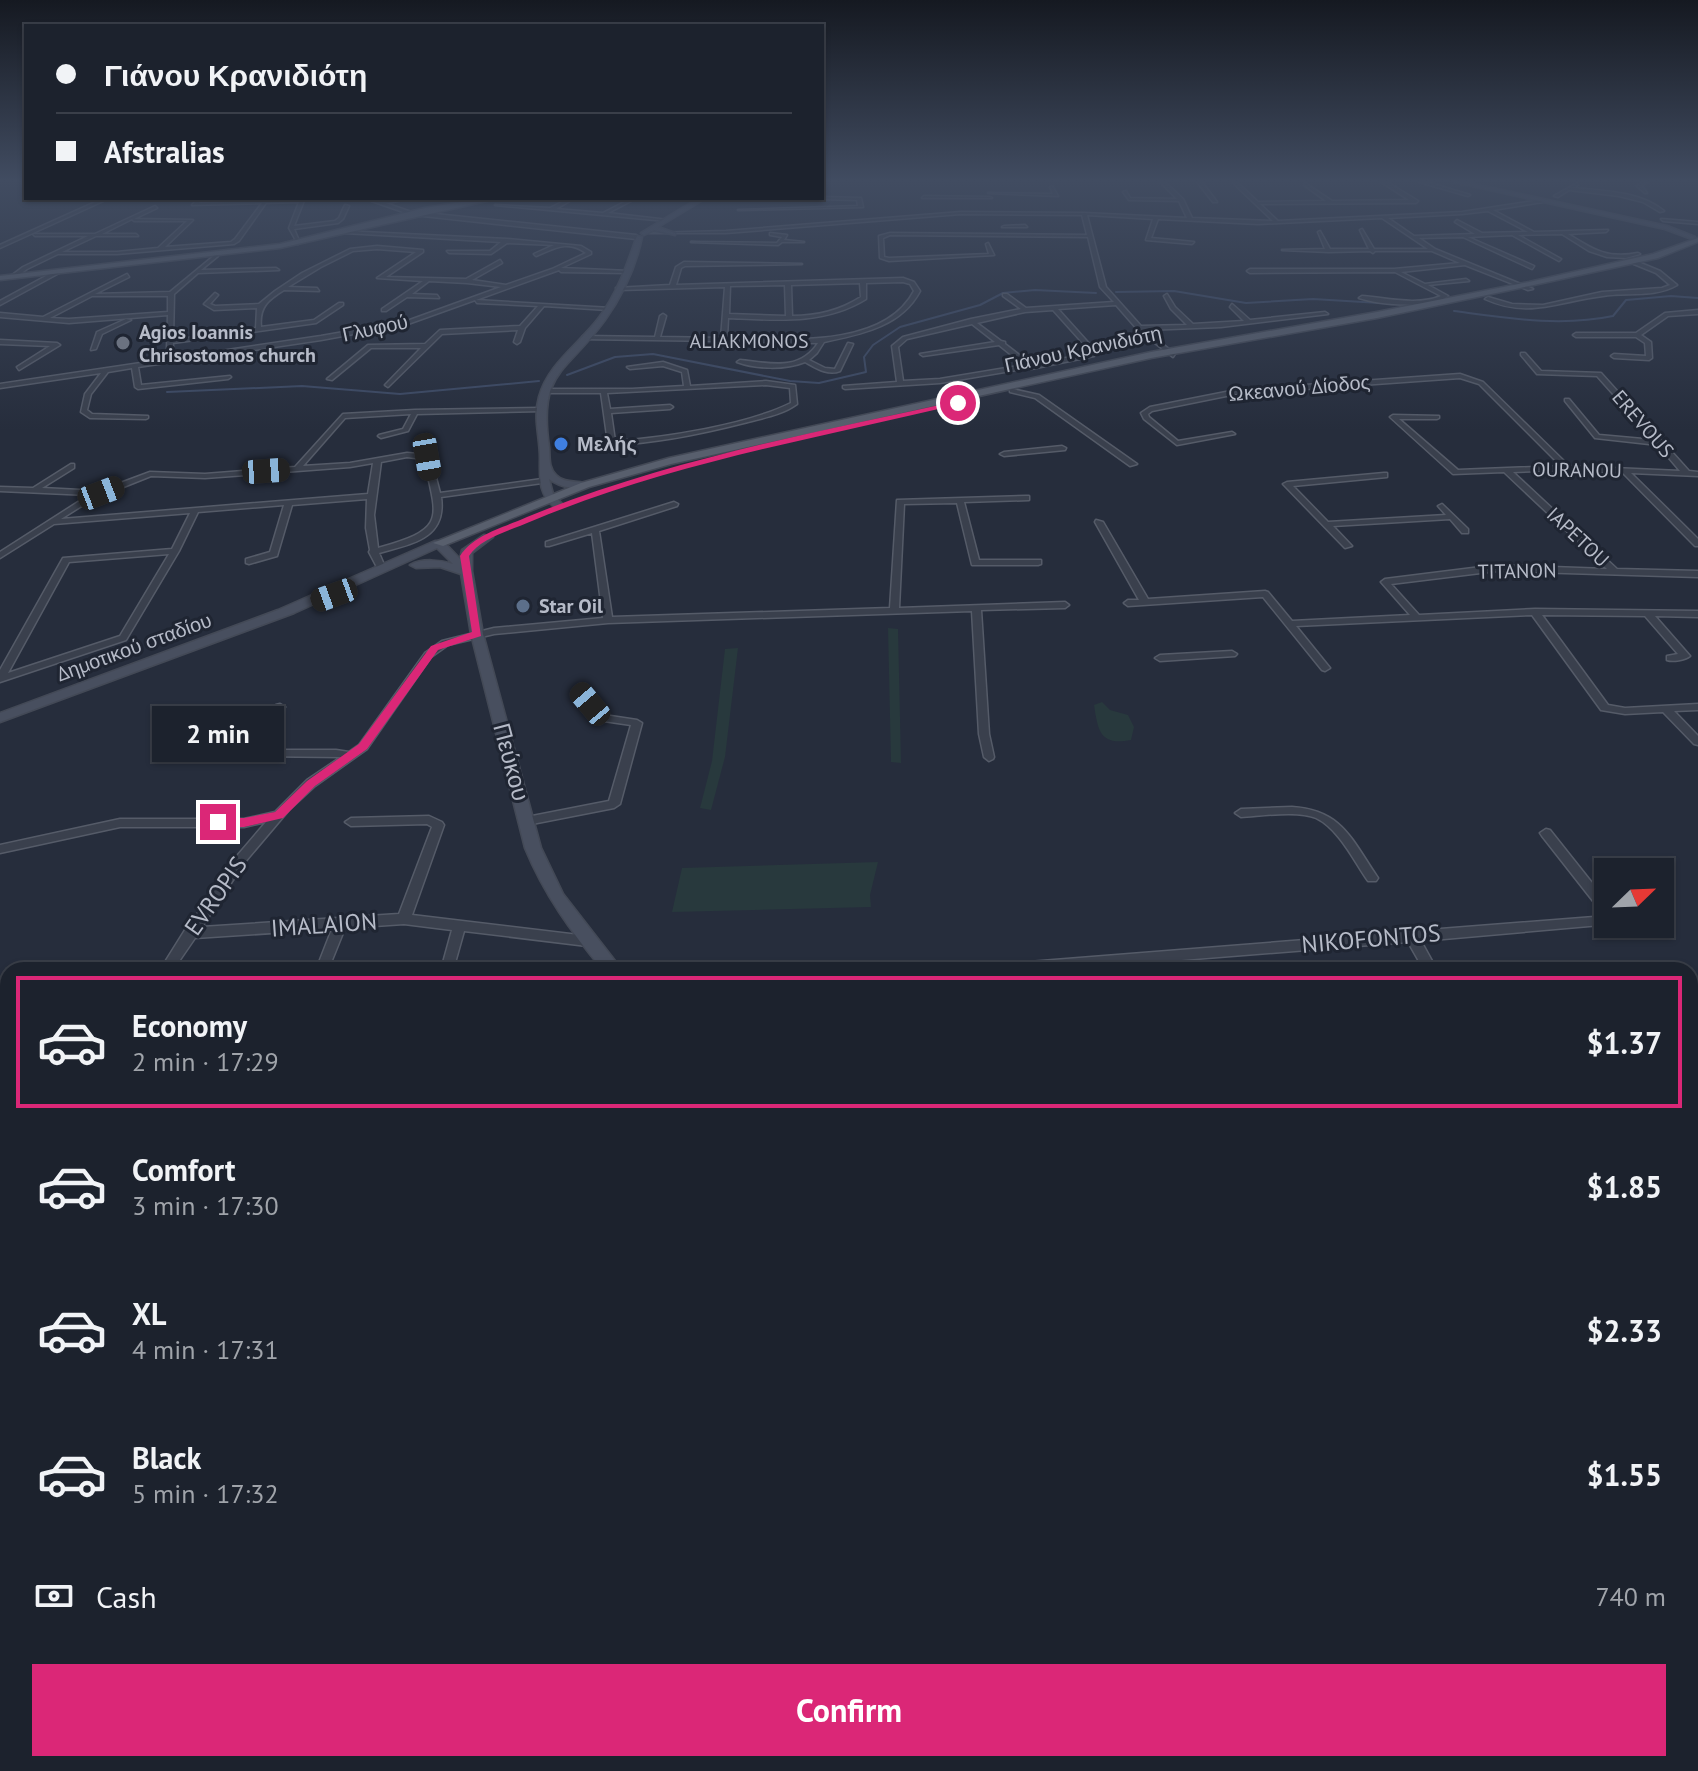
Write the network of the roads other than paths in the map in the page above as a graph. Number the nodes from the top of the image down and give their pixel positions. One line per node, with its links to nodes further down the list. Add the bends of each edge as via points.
1 (33, 265): 26 (street)
2 (126, 265): 23 (main road)
3 (205, 265): 24 (street)
4 (326, 265): 42 (street)
5 (400, 265): 30 (street, via 380,278)
6 (495, 265): 31 (street)
7 (565, 265): 18 (street, Γλυφού)
8 (629, 265): 19 (main road)
9 (683, 265): 39 (street)
10 (1096, 265): 58 (street)
11 (1457, 265): 22 (street)
12 (1464, 265): 38 (street)
13 (1527, 265): 16 (street)
14 (1616, 265): 40 (main road, Γιάνου Κρανιδιότη)
15 (1642, 265): 40 (main road, Γιάνου Κρανιδιότη); 53 (street, via 1674,285 1543,307)
16 (1532, 267)
17 (276, 270): 24 (street)
18 (554, 270): 19 (street); 41 (street, Γλυφού)
19 (626, 271): 43 (main road)
20 (1250, 271): 21 (street)
21 (1359, 271): 22 (street); 29 (street)
22 (1394, 271): 37 (street)
23 (57, 272): 26 (main road); 54 (street)
24 (196, 272): 45 (street)
25 (828, 273): 34 (street)
26 (14, 276): 28 (main road)
27 (120, 276): 49 (street, via 127,277)
28 (0, 278)
29 (1364, 278)
30 (427, 281): 31 (street); 47 (street)
31 (467, 281): 41 (street)
32 (863, 281): 34 (street, ALIAKMONOS); 71 (street, via 864,298 855,305); 85 (street, ALIAKMONOS, via 909,281 917,291 899,315)
33 (1466, 281): 37 (street)
34 (827, 282): 35 (street, ALIAKMONOS)
35 (788, 283): 36 (street, ALIAKMONOS); 71 (street)
36 (728, 284): 39 (street, ALIAKMONOS); 70 (street)
37 (1427, 284): 52 (street, via 1443,293 1443,299)
38 (1505, 284): 40 (main road, Γιάνου Κρανιδιότη); 93 (main road, Γιάνου Κρανιδιότη)
39 (673, 285): 43 (street, ALIAKMONOS)
40 (1526, 286): 53 (main road, Γιάνου Κρανιδιότη)
41 (507, 287): 55 (street, Γλυφού)
42 (284, 288): 44 (street); 59 (street)
43 (619, 288): 60 (main road)
44 (317, 290)
45 (171, 294): 49 (street); 66 (street)
46 (215, 295): 59 (street, via 207,304 214,308)
47 (404, 295): 51 (street); 63 (street)
48 (1005, 295): 64 (street)
49 (91, 296): 73 (street)
50 (1167, 296): 76 (street)
51 (437, 297)
52 (1362, 298)
53 (1488, 299): 95 (main road, Γιάνου Κρανιδιότη)
54 (2, 300)
55 (470, 301): 57 (street); 99 (street, Γλυφού, via 369,330)
56 (341, 304): 79 (street, via 316,321)
57 (543, 304): 60 (street); 77 (street)
58 (1115, 304): 62 (street); 78 (street)
59 (261, 306): 79 (street)
60 (609, 306): 82 (main road)
61 (1232, 306): 75 (street)
62 (1054, 308): 64 (street); 104 (street, via 1092,355)
63 (384, 310)
64 (1025, 310): 74 (street)
65 (1698, 312): 81 (street, via 1667,314)
66 (171, 313): 72 (street); 87 (street)
67 (1325, 314): 75 (street)
68 (0, 315): 73 (street)
69 (663, 316): 83 (street)
70 (726, 316): 71 (street); 89 (street)
71 (789, 316)
72 (129, 317): 73 (street); 94 (street, via 99,333)
73 (43, 319)
74 (971, 321): 90 (street); 109 (street, via 905,338 895,346)
75 (1249, 322): 76 (street)
76 (1192, 326): 78 (street)
77 (522, 328): 88 (street); 92 (street, via 446,330)
78 (1139, 328): 84 (street)
79 (259, 329): 87 (street)
80 (1576, 335): 81 (street)
81 (1637, 335): 98 (street, via 1648,342 1649,358)
82 (583, 338): 83 (street, ALIAKMONOS); 115 (main road)
83 (657, 339): 89 (street, ALIAKMONOS)
84 (1153, 340): 93 (main road); 95 (street)
85 (822, 341): 89 (street, ALIAKMONOS); 100 (street)
86 (0, 342): 105 (street, via 57,345)
87 (170, 342): 99 (street)
88 (517, 342)
89 (724, 342)
90 (1003, 343): 96 (street); 104 (street)
91 (850, 344): 100 (street, via 837,371)
92 (424, 346): 108 (street, via 370,346); 110 (street)
93 (1190, 347): 95 (main road, Γιάνου Κρανιδιότη)
94 (93, 349)
95 (1170, 353): 114 (main road, Γιάνου Κρανιδιότη); 141 (main road, Γιάνου Κρανιδιότη, via 718,449)
96 (923, 354)
97 (1523, 354): 126 (street, EREVOUS, via 1539,373 1599,374)
98 (1614, 356)
99 (171, 359): 102 (street, Γλυφού)
100 (807, 361): 101 (street)
101 (740, 362)
102 (135, 365): 106 (street, Γλυφού); 107 (street, via 138,387)
103 (630, 367): 112 (street, via 675,366 685,371)
104 (1031, 367): 109 (street)
105 (19, 368)
106 (107, 369): 111 (street, Γλυφού); 122 (street, via 88,394 83,411 90,416)
107 (228, 377)
108 (330, 379)
109 (900, 384): 113 (street)
110 (388, 385)
111 (0, 386)
112 (687, 387): 116 (street); 120 (street, via 793,386 794,404 660,438 612,443)
113 (845, 387)
114 (1039, 390): 130 (street); 149 (main road, Γιάνου Κρανιδιότη, via 1012,391 681,465)
115 (545, 391): 116 (street); 119 (main road)
116 (604, 392): 120 (street)
117 (1567, 400): 126 (street, via 1597,437)
118 (670, 407): 120 (street)
119 (540, 410): 121 (street); 131 (main road)
120 (607, 411)
121 (415, 412): 125 (street, via 406,430); 134 (street, via 343,416)
122 (146, 417)
123 (1437, 417): 135 (street, OURANOU, via 1393,417 1456,472)
124 (1232, 434): 133 (street, Ωκεανού Δίοδος, via 1177,443 1146,418 1145,411 1236,392 1456,376 1481,383)
125 (381, 436)
126 (1659, 443): 137 (street, EREVOUS)
127 (1062, 448): 128 (street)
128 (1004, 454)
129 (377, 462): 134 (street); 145 (street); 146 (street, via 427,457)
130 (1133, 464)
131 (545, 465): 140 (main road); 141 (main road, via 559,484)
132 (71, 466): 143 (street)
133 (1567, 468): 135 (street, OURANOU); 136 (street, OURANOU)
134 (297, 469): 144 (street, via 150,474)
135 (1507, 471): 173 (street, IAPETOU)
136 (1625, 471): 137 (street, OURANOU); 162 (street)
137 (1686, 473): 138 (street, OURANOU)
138 (1698, 474)
139 (1384, 475): 157 (street, via 1287,484)
140 (542, 481): 146 (street); 149 (main road)
141 (585, 485): 149 (main road, Γιάνου Κρανιδιότη)
142 (0, 489): 143 (street)
143 (35, 490): 144 (street)
144 (101, 493): 155 (street)
145 (370, 496): 150 (street); 166 (street)
146 (435, 496): 166 (street, via 435,524 419,537)
147 (1026, 498): 148 (street)
148 (960, 500): 169 (street, via 975,563); 179 (street, via 900,502)
149 (554, 502): 160 (main road, Γιάνου Κρανιδιότη); 164 (main road, Γιάνου Κρανιδιότη)
150 (288, 504): 153 (street); 168 (street, via 274,554)
151 (674, 504): 158 (street)
152 (1442, 506): 154 (street)
153 (195, 510): 155 (street); 165 (street)
154 (1452, 517): 157 (street); 159 (street)
155 (51, 522): 167 (street)
156 (1099, 522): 175 (street)
157 (1327, 524): 163 (street)
158 (595, 529): 161 (street); 185 (street)
159 (1465, 531)
160 (488, 537): 164 (main road, Γιάνου Κρανιδιότη); 172 (main road, via 466,552)
161 (549, 544)
162 (1698, 544)
163 (1348, 546)
164 (444, 548): 170 (main road); 171 (main road); 172 (main road)
165 (175, 551): 192 (street, via 123,638); 192 (street, via 66,560)
166 (373, 552): 171 (street)
167 (0, 556)
168 (249, 561)
169 (1038, 562)
170 (416, 565): 172 (main road); 182 (main road)
171 (381, 567): 182 (main road)
172 (466, 571): 187 (main road, Πεύκου)
173 (1614, 571): 174 (street, TITANON); 184 (street, TITANON, via 1497,568 1385,582)
174 (1698, 574)
175 (1145, 602): 176 (street); 186 (street, via 1265,594)
176 (1128, 603)
177 (1065, 605): 178 (street, EVROPIS)
178 (976, 608): 179 (street, EVROPIS); 200 (street)
179 (894, 611): 185 (street, EVROPIS)
180 (1535, 612): 181 (street); 184 (street); 196 (street, via 1605,708)
181 (1646, 612): 183 (street); 190 (street, via 1685,656)
182 (282, 613): 197 (main road, Δημοτικού σταδίου)
183 (1698, 614)
184 (1417, 618): 186 (street)
185 (608, 620): 187 (street, EVROPIS)
186 (1289, 624): 191 (street)
187 (477, 634): 199 (street, EVROPIS, via 435,648); 203 (main road, Πεύκου)
188 (1232, 654): 189 (street)
189 (1160, 658)
190 (1670, 658)
191 (1325, 668)
192 (0, 679)
193 (578, 691): 203 (street, via 601,718 637,723 614,804)
194 (280, 707): 199 (street, via 248,754)
195 (1698, 707): 196 (street)
196 (1666, 709): 198 (street)
197 (0, 718)
198 (1698, 742)
199 (352, 756): 202 (street, EVROPIS, via 311,783)
200 (989, 757)
201 (1241, 813): 207 (street, via 1307,810 1324,815)
202 (278, 815): 206 (street, via 244,823 120,823); 213 (street, EVROPIS)
203 (527, 821): 215 (main road, Πεύκου, via 545,879)
204 (351, 822): 209 (street, via 429,820 438,825)
205 (1546, 833): 208 (street)
206 (0, 849)
207 (1372, 878)
208 (1594, 894)
209 (404, 919): 211 (street, IMALAION); 212 (street, IMALAION)
210 (1594, 922): 214 (street, NIKOFONTOS)
211 (340, 925): 213 (street, IMALAION); 217 (street)
212 (459, 926): 215 (street, IMALAION); 218 (street)
213 (189, 933): 216 (street, EVROPIS)
214 (1411, 935): 220 (street, NIKOFONTOS); 221 (street)
215 (587, 941): 219 (main road, Πεύκου)
216 (171, 962)
217 (325, 962)
218 (449, 962)
219 (606, 962)
220 (1133, 962)
221 (1426, 962)

